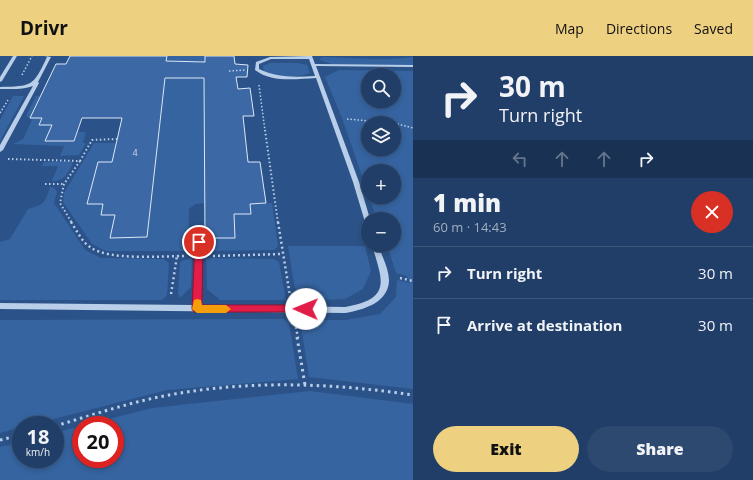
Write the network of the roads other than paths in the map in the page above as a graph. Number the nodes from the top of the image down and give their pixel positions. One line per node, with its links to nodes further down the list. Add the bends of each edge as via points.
1 (15, 56): 7 (street)
2 (47, 56): 8 (street, via 49,57)
3 (310, 57): 4 (street); 6 (street, via 265,59 257,63 257,70 281,78)
4 (313, 65): 5 (street); 6 (street)
5 (413, 66)
6 (316, 77): 11 (street)
7 (0, 81)
8 (37, 82): 9 (street, via 27,87); 10 (street)
9 (0, 88)
10 (0, 150)
11 (365, 212)
12 (199, 242): 15 (street)
13 (377, 252): 15 (street, via 385,281 380,294 360,308)
14 (0, 306): 15 (street)
15 (197, 309)

